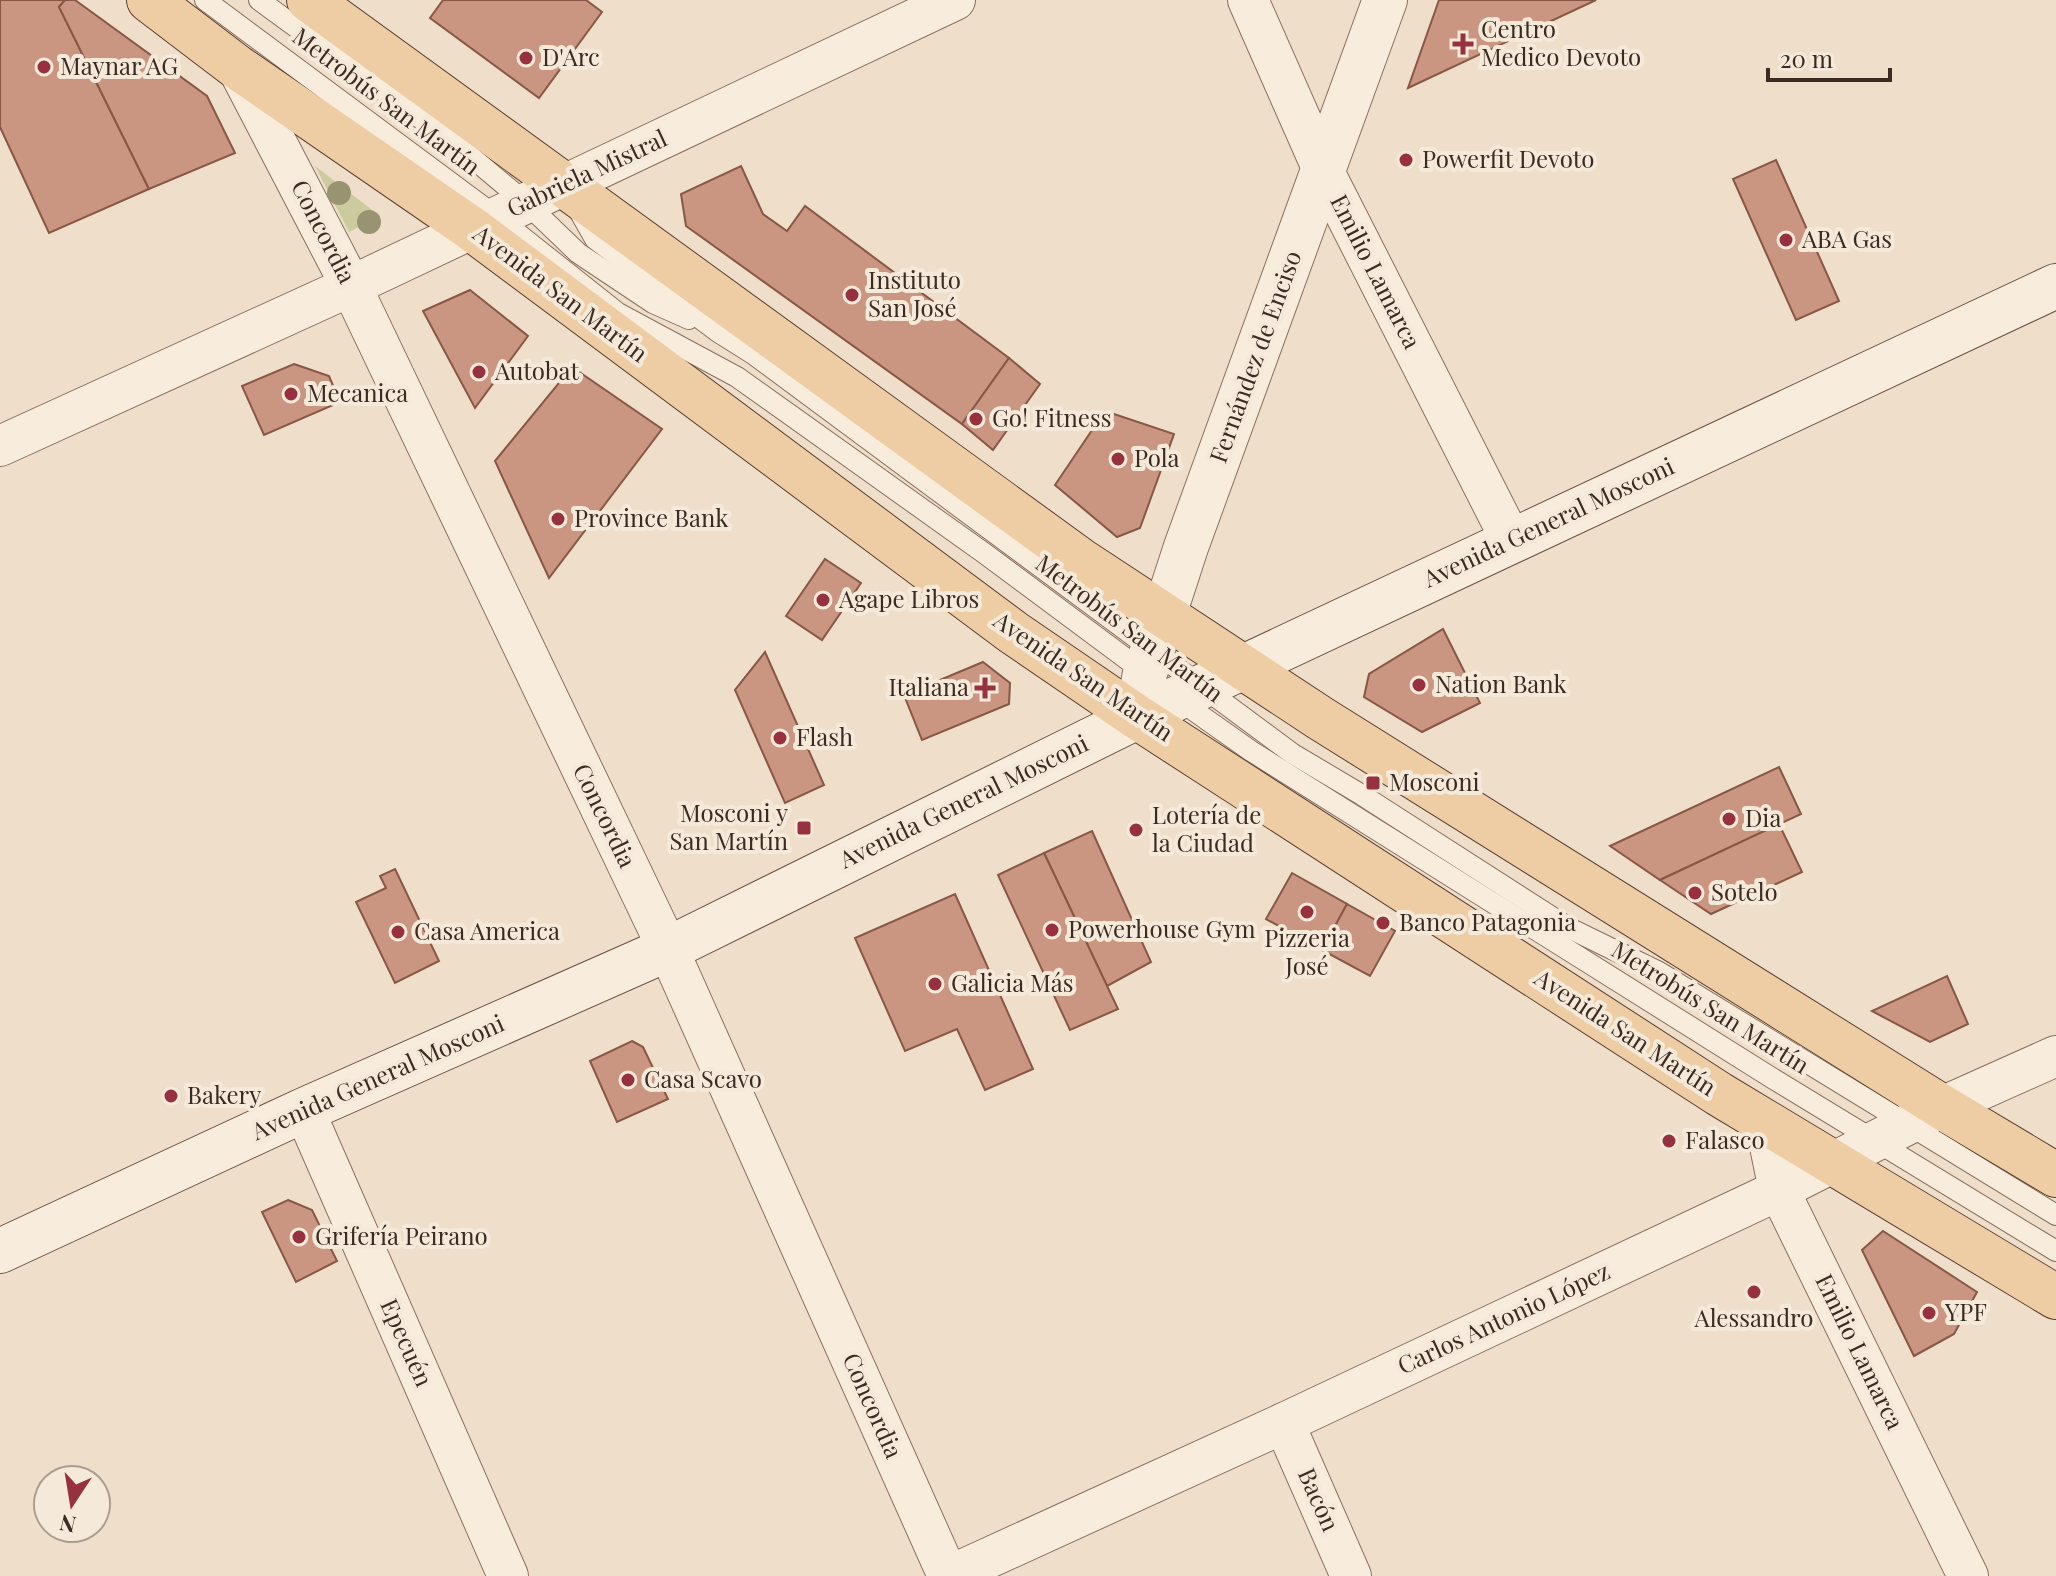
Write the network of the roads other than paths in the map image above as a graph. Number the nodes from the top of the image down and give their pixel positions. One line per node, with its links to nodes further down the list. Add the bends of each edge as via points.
1 (149, 0): 8 (main road, Avenida San Martín)
2 (205, 0): 11 (lane, Metrobús San Martín)
3 (259, 0): 11 (lane, Metrobús San Martín, via 457,145)
4 (309, 0): 10 (main road)
5 (955, 0): 10 (street, Gabriela Mistral)
6 (1248, 0): 9 (street, Emilio Lamarca)
7 (1385, 0): 9 (main road, Fernández de Enciso)
8 (237, 67): 11 (main road, Avenida San Martín); 12 (street, Concordia)
9 (1323, 170): 16 (street, Emilio Lamarca); 17 (main road, Fernández de Enciso, via 1191,533)
10 (565, 184): 11 (street, Gabriela Mistral); 14 (lane, Metrobús San Martín, via 595,239); 17 (main road, via 1083,562)
11 (499, 216): 12 (street, Gabriela Mistral); 14 (lane, Metrobús San Martín, via 578,253 653,303); 17 (lane, Metrobús San Martín, via 618,313 737,377 984,553); 19 (main road, Avenida San Martín, via 1014,633)
12 (351, 286): 15 (street, Gabriela Mistral); 20 (street, Concordia)
13 (2056, 286): 16 (main road, Avenida General Mosconi)
14 (718, 332): 17 (lane, Metrobús San Martín)
15 (0, 446)
16 (1511, 540): 18 (main road, Avenida General Mosconi)
17 (1168, 664): 18 (main road); 18 (main road, Avenida General Mosconi); 19 (main road, Avenida General Mosconi); 24 (lane, Metrobús San Martín, via 1293,754 1569,928 1659,972); 24 (lane, Metrobús San Martín, via 1264,759)
18 (1242, 666): 24 (main road)
19 (1137, 717): 20 (main road, Avenida General Mosconi); 23 (main road, Avenida San Martín)
20 (668, 949): 22 (main road, Avenida General Mosconi); 34 (street, Concordia)
21 (2056, 1056): 24 (street, Carlos Antonio López)
22 (304, 1110): 29 (main road, Avenida General Mosconi); 33 (street, Epecuén)
23 (1765, 1122): 25 (main road, Avenida San Martín); 27 (street, Emilio Lamarca)
24 (1909, 1124): 25 (street, Carlos Antonio López); 26 (main road); 28 (lane, Metrobús San Martín); 30 (lane, Metrobús San Martín)
25 (1832, 1163): 27 (street, Carlos Antonio López); 31 (main road, Avenida San Martín)
26 (2056, 1175)
27 (1779, 1190): 32 (street, Carlos Antonio López); 36 (street, Emilio Lamarca)
28 (2056, 1215)
29 (0, 1251)
30 (2056, 1251)
31 (2056, 1297)
32 (1284, 1423): 34 (street, Carlos Antonio López); 35 (street, Bacón)
33 (508, 1576)
34 (949, 1576)
35 (1351, 1576)
36 (1968, 1576)

